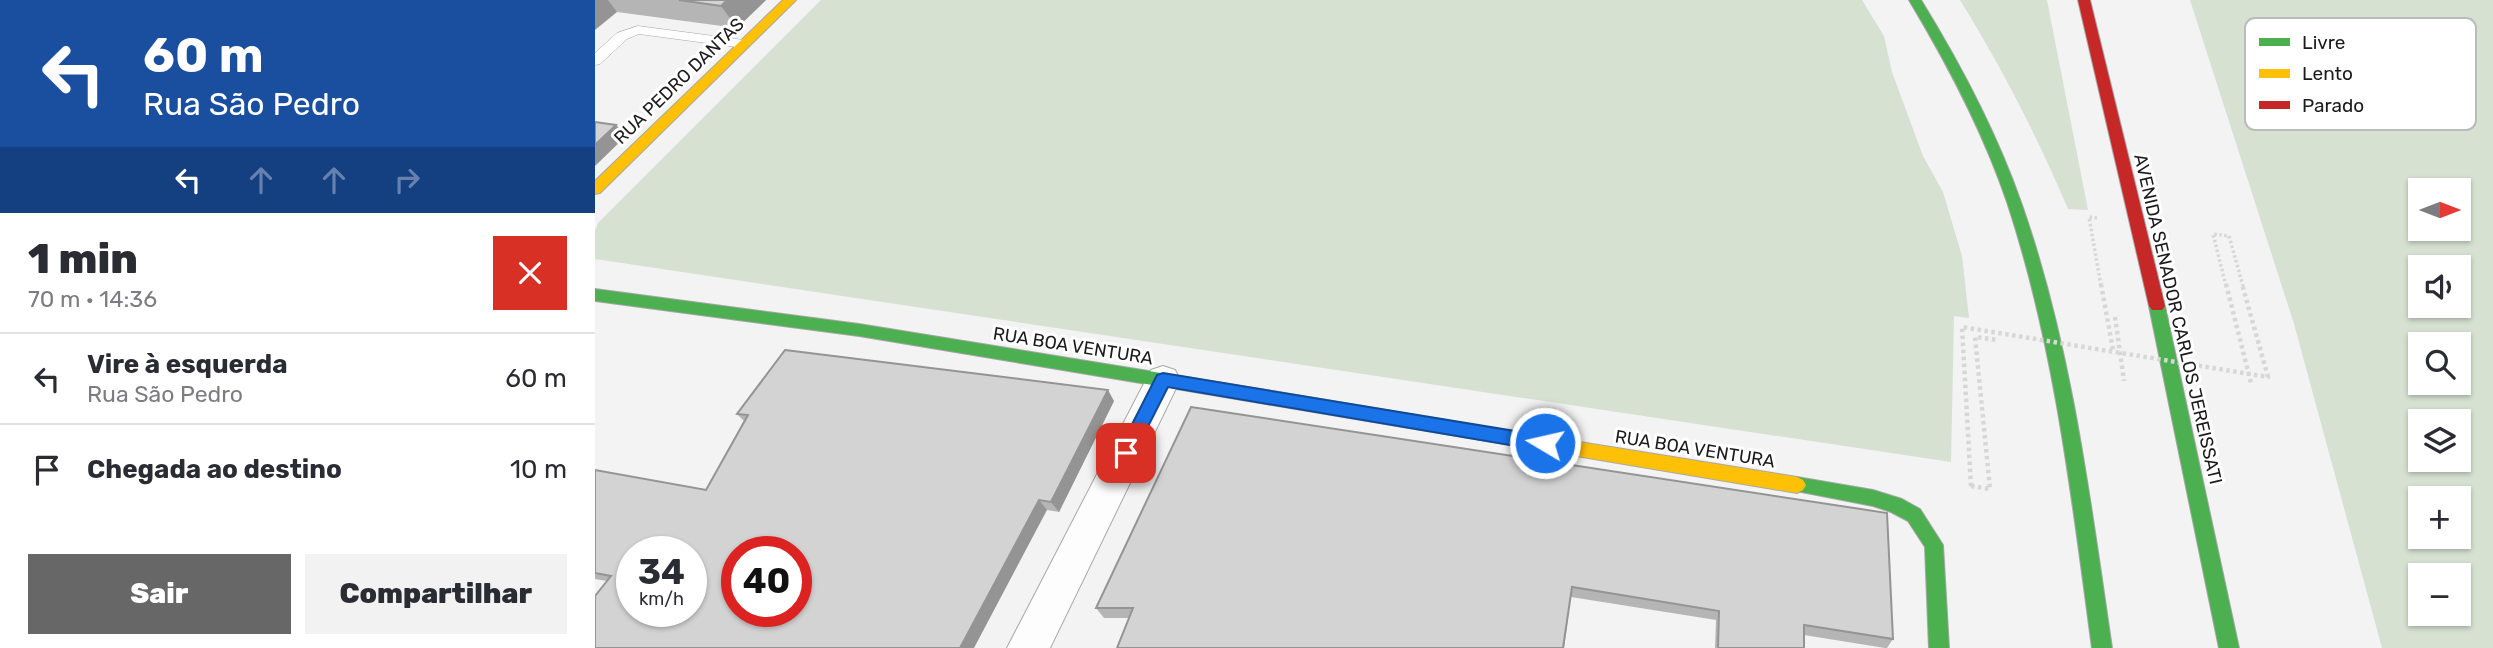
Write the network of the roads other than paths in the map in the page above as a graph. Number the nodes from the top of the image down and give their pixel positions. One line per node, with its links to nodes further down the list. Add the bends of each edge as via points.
1 (790, 0): 4 (main road, RUA PEDRO DANTAS)
2 (1915, 0): 11 (main road, via 1969,90 2027,240 2058,369)
3 (2084, 0): 12 (main road, AVENIDA SENADOR CARLOS JEREISSATI, via 2169,354)
4 (744, 44): 5 (lane, via 638,30 622,36); 6 (main road, RUA PEDRO DANTAS)
5 (595, 61)
6 (595, 189)
7 (595, 295): 8 (main road, RUA BOA VENTURA, via 859,330)
8 (1163, 380): 9 (street); 10 (main road, RUA BOA VENTURA, via 1896,505 1914,515 1934,545)
9 (1028, 648)
10 (1939, 648)
11 (2102, 648)
12 (2229, 648)

